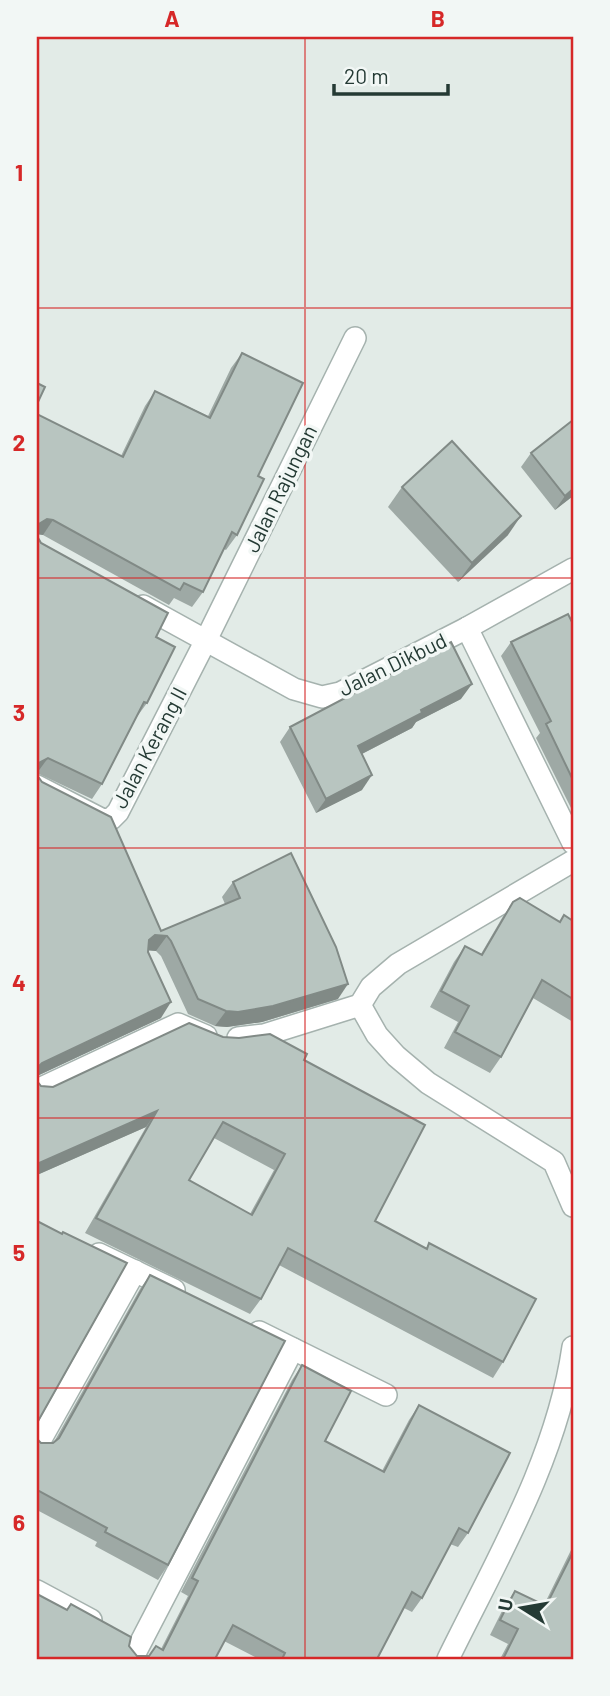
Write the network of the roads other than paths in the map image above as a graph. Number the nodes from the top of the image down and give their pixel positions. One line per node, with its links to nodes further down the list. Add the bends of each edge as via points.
1 (355, 338): 5 (street, Jalan Rajungan)
2 (573, 569): 4 (street, Jalan Dikbud)
3 (121, 594): 5 (street)
4 (467, 628): 5 (street, Jalan Dikbud, via 341,693 322,697 295,689); 7 (street, Jalan Dikbud)
5 (206, 640): 6 (street, Jalan Kerang II, via 111,819 98,818)
6 (37, 786)
7 (573, 843)
8 (573, 862): 10 (street, via 398,964 371,987)
9 (167, 999): 11 (street)
10 (360, 1005): 11 (street, via 264,1035 227,1040); 13 (street, via 396,1056 428,1083 554,1162)
11 (178, 1024): 12 (street)
12 (37, 1090)
13 (569, 1183): 14 (street)
14 (573, 1206)
15 (86, 1248): 16 (street)
16 (135, 1272): 17 (street); 22 (street)
17 (196, 1301)
18 (244, 1325): 20 (street)
19 (573, 1347): 25 (street, via 542,1465)
20 (293, 1349): 21 (street); 24 (street)
21 (387, 1395)
22 (37, 1447)
23 (37, 1591): 24 (street, via 111,1631)
24 (136, 1653)
25 (448, 1659)

